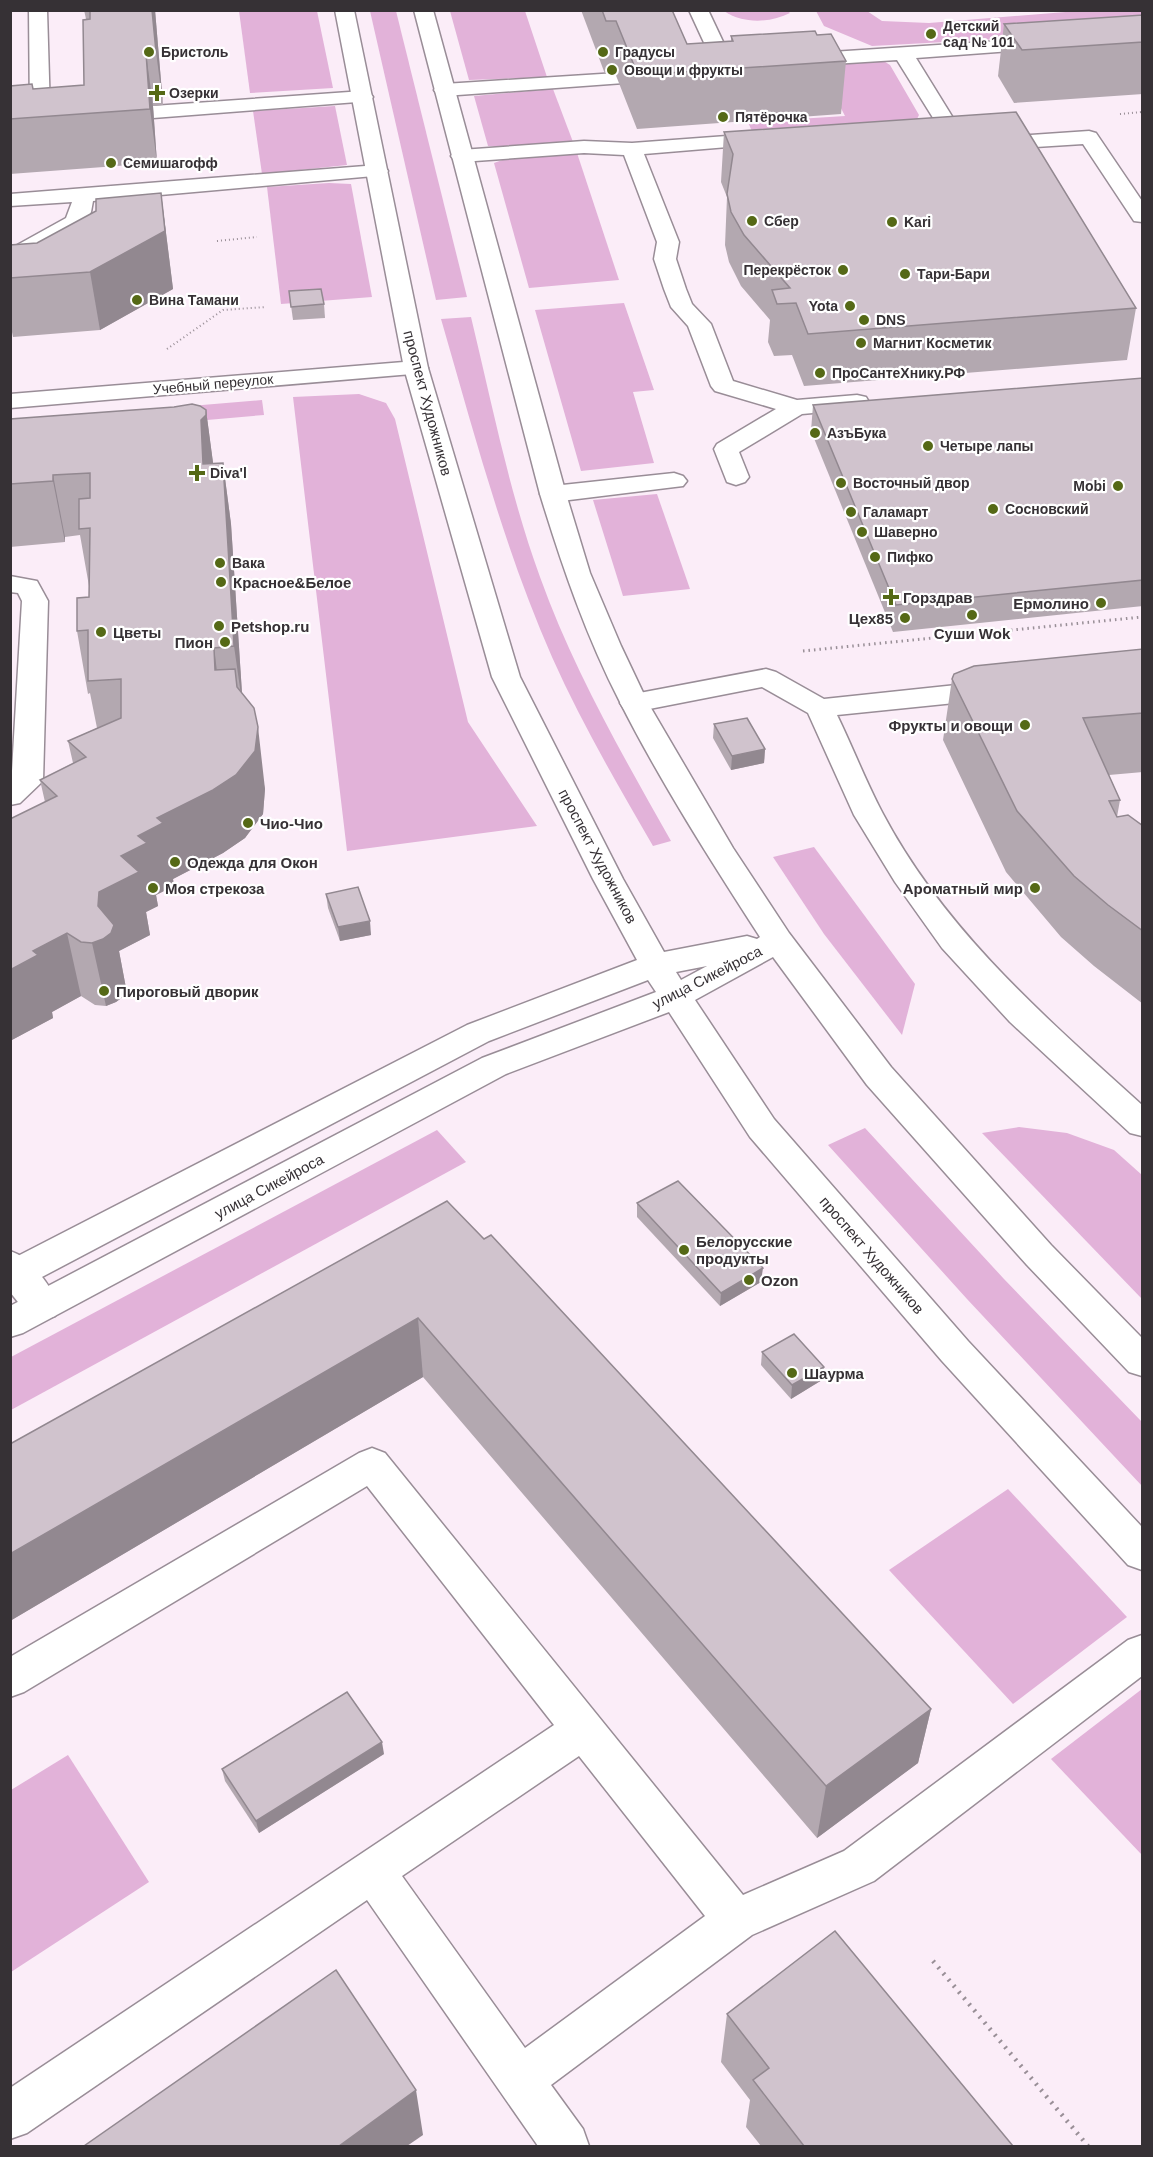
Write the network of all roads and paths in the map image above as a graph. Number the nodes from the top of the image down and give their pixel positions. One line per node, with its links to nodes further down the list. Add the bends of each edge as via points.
1 (38, 10): 15 (street, via 30,120)
2 (344, 10): 13 (street, проспект Художников)
3 (423, 10): 12 (street)
4 (698, 10): 9 (street)
5 (1059, 43): 6 (street)
6 (903, 53): 7 (street); 16 (street, via 948,126)
7 (784, 61)
8 (748, 64): 9 (street)
9 (724, 65): 10 (street)
10 (685, 73)
11 (617, 79): 12 (street)
12 (444, 90): 19 (street)
13 (363, 97): 14 (street); 22 (street, проспект Художников)
14 (153, 111)
15 (71, 117)
16 (902, 130)
17 (784, 138): 20 (street)
18 (971, 145): 25 (street, via 1089,137)
19 (461, 156): 20 (street, via 584,147); 37 (street)
20 (635, 159): 21 (street); 34 (street, via 668,242 665,259 675,289 682,307 699,324 723,386)
21 (724, 162)
22 (378, 171): 23 (street); 31 (street, проспект Художников)
23 (84, 195): 24 (street); 28 (street, via 74,222)
24 (10, 200)
25 (1143, 216)
26 (257, 237): 27 (path)
27 (217, 241)
28 (10, 258)
29 (266, 307): 30 (path, via 223,310)
30 (167, 349)
31 (416, 368): 33 (street, Учебный переулок); 46 (street, проспект Художников, via 506,677)
32 (879, 400): 34 (street)
33 (10, 401)
34 (796, 407): 35 (street, via 726,449)
35 (735, 477)
36 (674, 481): 37 (street)
37 (553, 494): 42 (street, via 578,573)
38 (10, 584): 44 (street, via 28,587 35,601 28,781)
39 (1143, 617): 40 (path)
40 (800, 652)
41 (1024, 687): 43 (street)
42 (634, 703): 43 (street, via 766,678); 45 (street, via 720,851)
43 (820, 708): 48 (street, via 869,815 906,876 953,940 1021,1014)
44 (10, 796)
45 (778, 941): 46 (street, улица Сикейроса); 47 (street, улица Сикейроса); 52 (street, via 879,1076 1039,1255)
46 (655, 965): 47 (street, проспект Художников); 49 (street, улица Сикейроса, via 478,1033)
47 (675, 997): 50 (street, улица Сикейроса, via 494,1066); 53 (street, проспект Художников, via 762,1128 955,1351)
48 (1143, 1125)
49 (13, 1272): 50 (street)
50 (42, 1306): 51 (street, улица Сикейроса)
51 (10, 1323)
52 (1143, 1360)
53 (1143, 1553)
54 (1143, 1653): 58 (street, via 859,1866)
55 (10, 1678): 56 (street, via 372,1464)
56 (583, 1729): 57 (street); 58 (street)
57 (373, 1871): 60 (street); 61 (street)
58 (736, 1920): 60 (street)
59 (933, 1961): 63 (path)
60 (519, 2080): 62 (street)
61 (10, 2116)
62 (566, 2146)
63 (1088, 2146)

